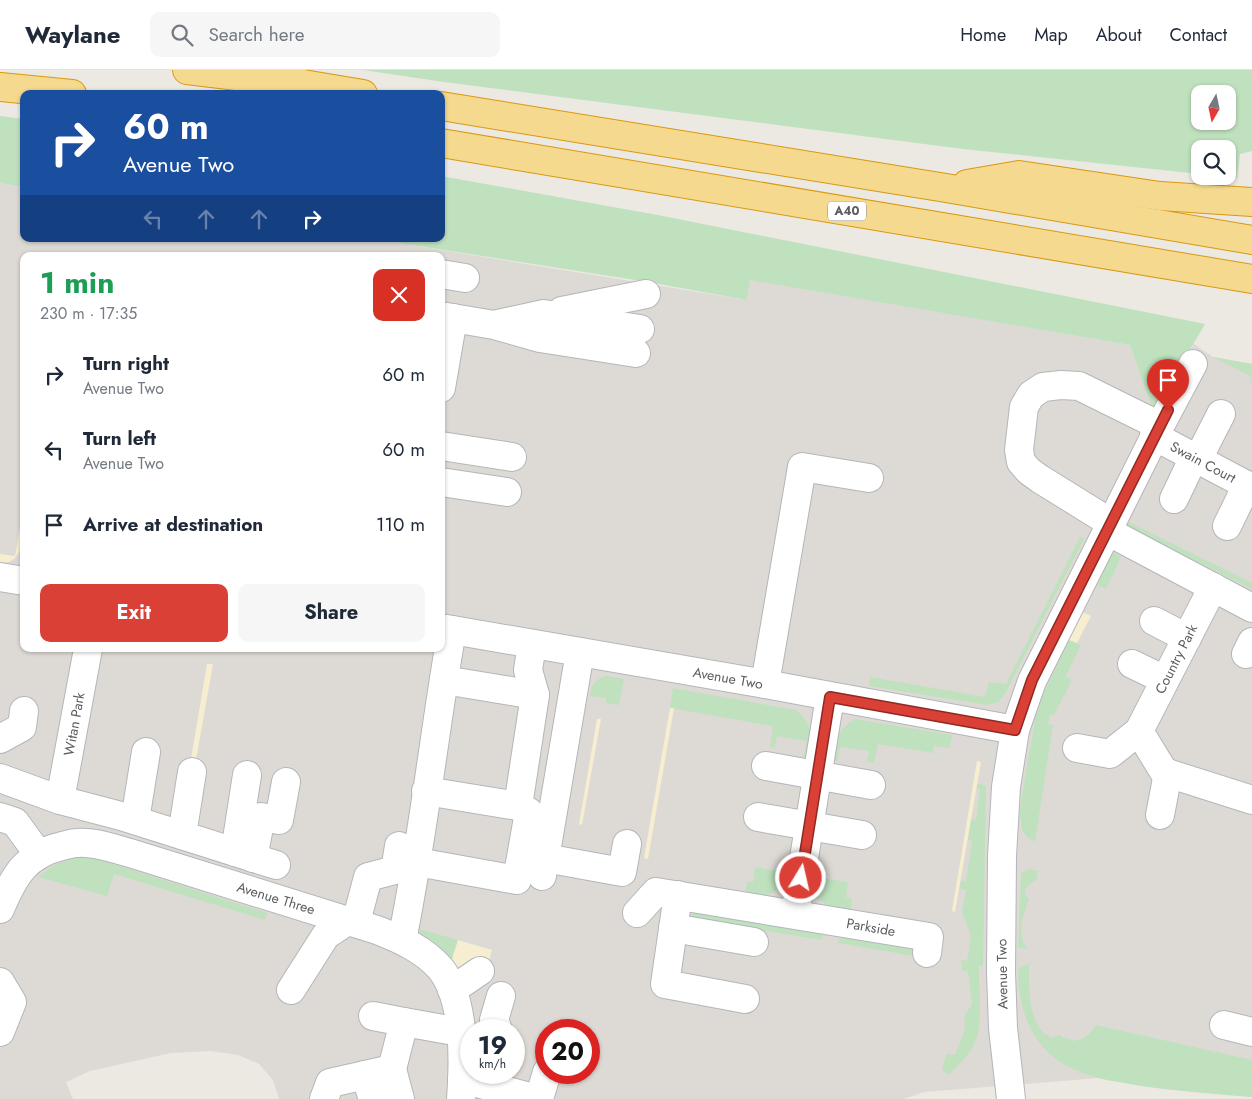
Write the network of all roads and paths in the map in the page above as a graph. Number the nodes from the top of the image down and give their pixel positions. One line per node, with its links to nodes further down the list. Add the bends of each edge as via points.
1 (187, 70): 4 (highway)
2 (0, 87): 3 (highway)
3 (31, 90)
4 (339, 90)
5 (445, 107): 7 (highway)
6 (445, 144): 10 (highway, A40)
7 (946, 188): 8 (highway, via 1019,175 1160,196); 9 (highway)
8 (1252, 202)
9 (1252, 240)
10 (1189, 268): 11 (highway, A40); 13 (highway)
11 (1252, 279)
12 (646, 294): 14 (street)
13 (1252, 300)
14 (544, 314): 16 (street); 16 (street, via 638,341 540,338)
15 (447, 317): 16 (street); 17 (street)
16 (494, 324)
17 (445, 341)
18 (1193, 364): 20 (street, Avenue Two)
19 (1227, 417): 23 (street)
20 (1157, 431): 23 (street, Swain Court); 30 (street, Avenue Two); 30 (street, Swain Court, via 1079,386 1043,387 1024,407 1019,450 1021,462)
21 (445, 447): 22 (street)
22 (512, 457)
23 (1201, 461): 26 (street, Swain Court); 28 (street)
24 (869, 478): 42 (street, via 802,467)
25 (445, 483): 27 (street)
26 (1246, 484): 29 (street)
27 (507, 492)
28 (1178, 501)
29 (1223, 523)
30 (1109, 527): 31 (street); 46 (street, Avenue Two, via 1032,680)
31 (1213, 587): 32 (street); 35 (street, Country Park)
32 (1252, 608)
33 (1154, 621): 35 (street)
34 (447, 629): 36 (street, Avenue Two); 40 (street)
35 (1187, 638): 41 (street, Country Park)
36 (532, 644): 38 (street, Avenue Two); 43 (street, via 528,670)
37 (87, 652): 60 (street, Witan Park)
38 (580, 652): 42 (street, Avenue Two); 70 (street, via 543,867 622,872)
39 (1132, 664): 41 (street)
40 (444, 680): 43 (street); 59 (street)
41 (1165, 680): 47 (street, Country Park)
42 (765, 684): 44 (street, Avenue Two)
43 (535, 695): 62 (street)
44 (830, 697): 46 (street, Avenue Two); 54 (street)
45 (14, 710): 48 (street)
46 (1015, 730): 103 (street, Avenue Two, via 1006,787 1002,856 1001,972)
47 (1139, 731): 49 (street, via 1110,754); 55 (street, via 1164,772)
48 (0, 741)
49 (1077, 748)
50 (138, 751): 65 (street)
51 (766, 766): 54 (street)
52 (192, 772): 68 (street)
53 (247, 775): 73 (street)
54 (818, 775): 58 (street); 67 (street)
55 (1177, 776): 61 (street); 64 (street)
56 (0, 778): 60 (street)
57 (286, 782): 73 (street, via 279,820 261,817)
58 (871, 785)
59 (426, 791): 62 (street); 71 (street)
60 (60, 800): 65 (street)
61 (1252, 800)
62 (518, 806): 71 (street, via 529,812 517,880)
63 (0, 817): 72 (street, via 16,822)
64 (1169, 817)
65 (128, 818): 68 (street)
66 (757, 825): 67 (street)
67 (808, 834): 69 (street); 77 (street)
68 (182, 835): 73 (street)
69 (860, 843)
70 (626, 844)
71 (401, 850): 78 (street, via 395,870 368,877); 80 (street)
72 (40, 855): 75 (street, Avenue Three, via 24,865); 78 (street, Avenue Three, via 77,843 107,847)
73 (255, 858)
74 (678, 896): 76 (street, Parkside, via 656,892); 77 (street, Parkside); 79 (street)
75 (0, 909)
76 (637, 913)
77 (796, 914): 82 (street, Parkside, via 929,937)
78 (353, 921): 80 (street, Avenue Three); 85 (street, via 326,936)
79 (673, 928): 81 (street); 87 (street, via 665,984)
80 (402, 940): 86 (street, Avenue Three, via 431,959)
81 (754, 942)
82 (927, 953)
83 (480, 971): 86 (street)
84 (0, 982): 94 (street, via 12,1002)
85 (291, 990)
86 (452, 990): 93 (street, Avenue Three)
87 (745, 999)
88 (498, 1015): 90 (street)
89 (373, 1016): 91 (street)
90 (476, 1019)
91 (404, 1022): 93 (street); 96 (street)
92 (1224, 1026): 95 (street)
93 (460, 1027)
94 (0, 1032)
95 (1252, 1032)
96 (392, 1069): 98 (street); 101 (street)
97 (543, 1084): 102 (street)
98 (358, 1088): 100 (street, via 330,1083)
99 (462, 1089): 102 (street)
100 (324, 1099)
101 (400, 1099)
102 (538, 1099)
103 (1010, 1099)

